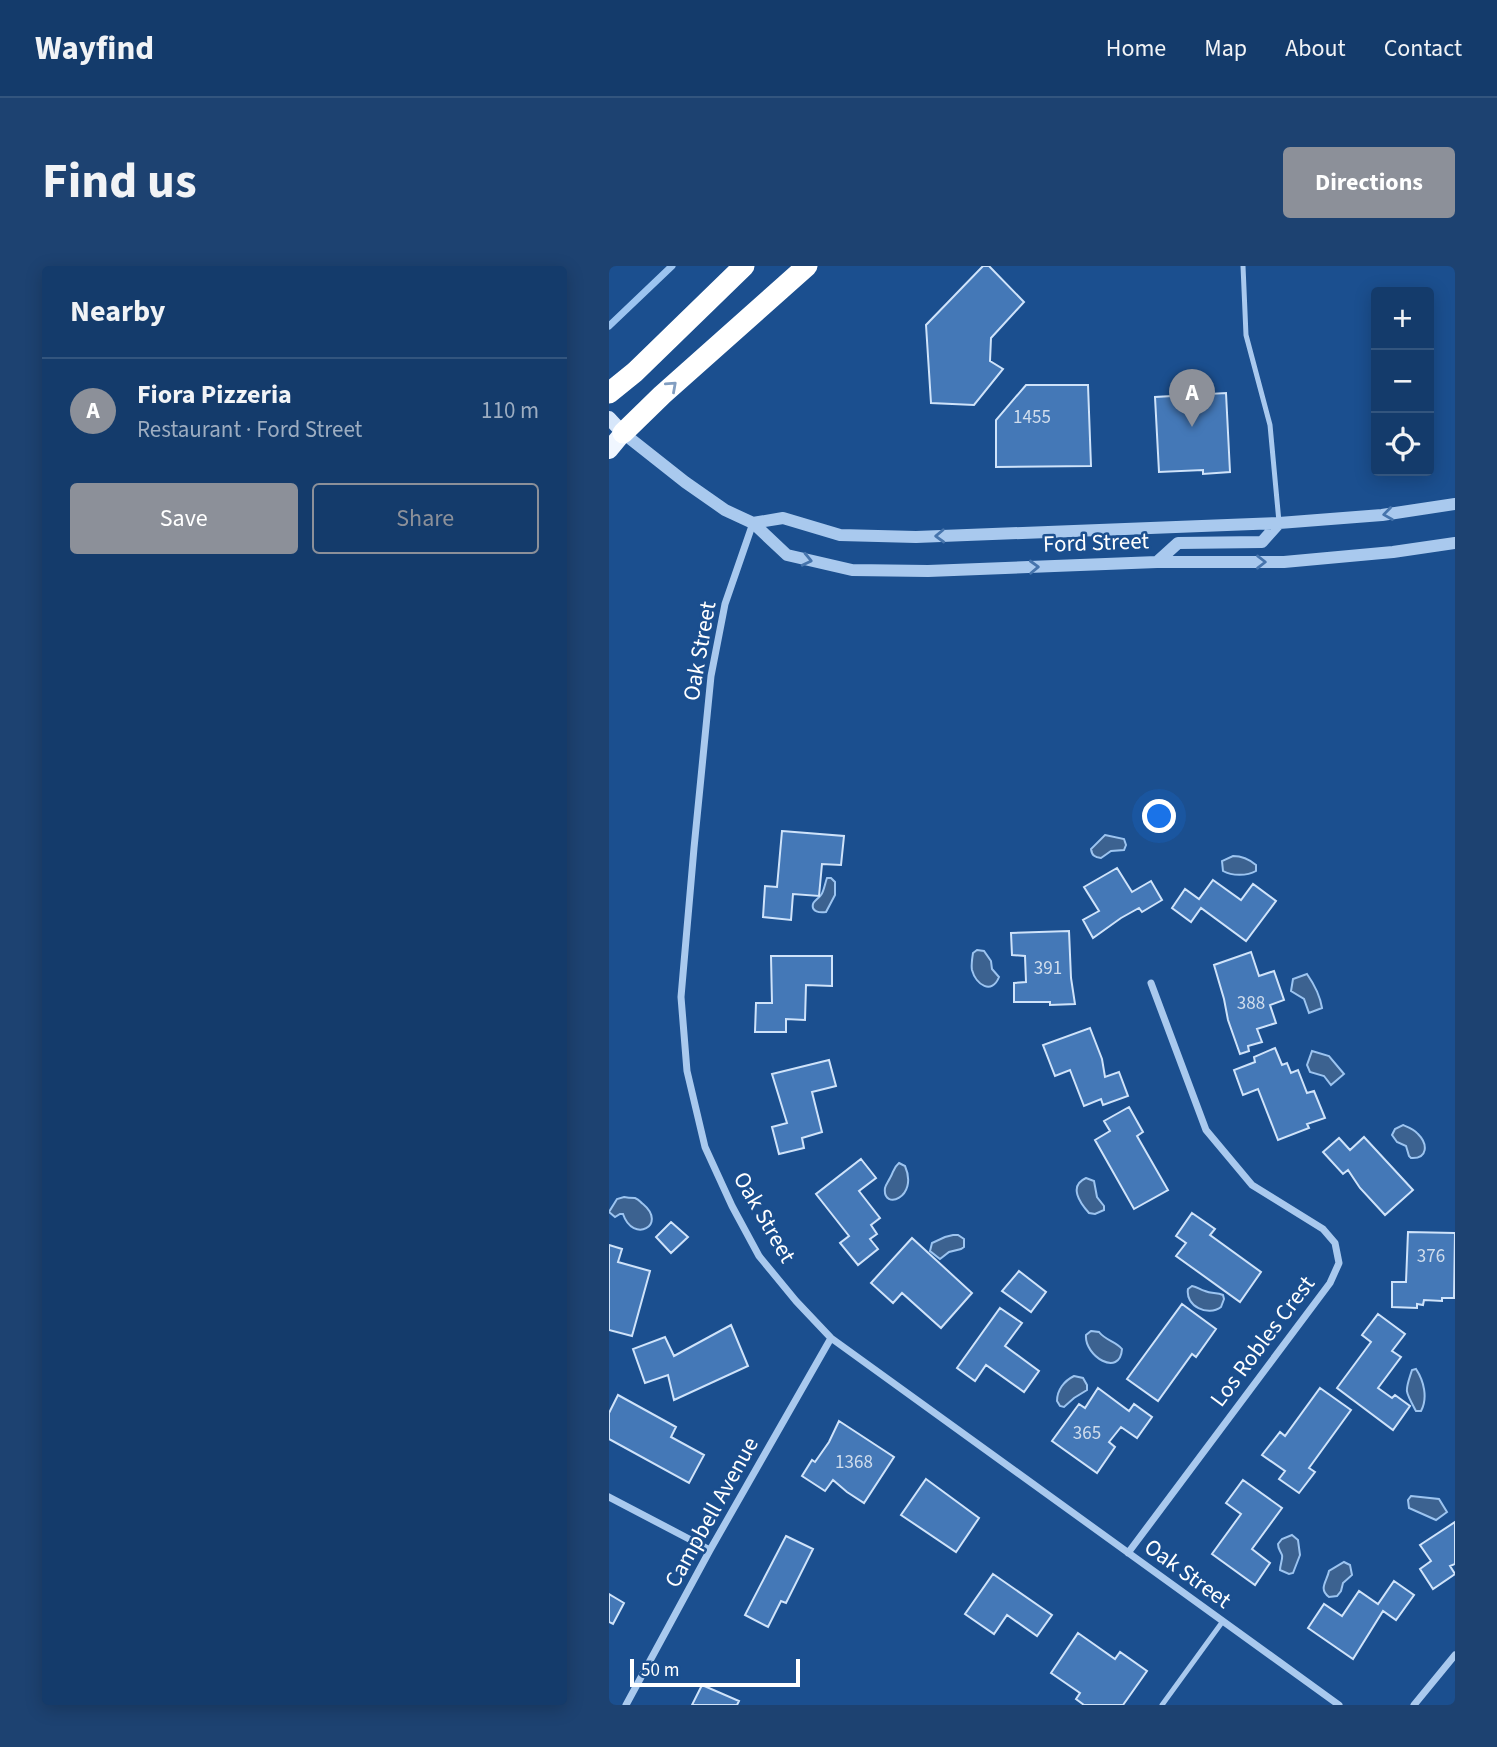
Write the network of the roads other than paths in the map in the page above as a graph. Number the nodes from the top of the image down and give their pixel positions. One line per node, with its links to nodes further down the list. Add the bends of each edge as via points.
1 (744, 266): 4 (highway)
2 (807, 266): 5 (highway, one-way to 2, via 662,395)
3 (1243, 266): 9 (lane, via 1246,335 1270,425)
4 (609, 393)
5 (616, 425): 6 (main road); 8 (street, Ford Street, via 705,496)
6 (609, 450)
7 (1455, 504): 9 (street, Ford Street, one-way to 9)
8 (753, 523): 9 (street, Ford Street, one-way to 8, via 916,537 840,535 783,518); 11 (street, Ford Street, one-way to 11, via 787,555 852,570); 13 (street, Oak Street, via 725,604 711,676 681,997 687,1071 705,1147 731,1206 759,1256)
9 (1279, 523): 11 (street, via 1262,542 1178,543)
10 (1455, 543): 11 (street, Ford Street, one-way to 10, via 1284,562)
11 (1157, 562)
12 (1151, 983): 16 (street, Los Robles Crest, via 1206,1130 1252,1185 1323,1229 1335,1243 1339,1263 1330,1283)
13 (831, 1338): 15 (street, Campbell Avenue); 16 (street, Oak Street)
14 (609, 1497): 15 (street)
15 (710, 1550): 19 (street, Campbell Avenue)
16 (1128, 1553): 17 (street, Oak Street)
17 (1223, 1621): 20 (lane); 21 (street, Oak Street)
18 (1455, 1655): 22 (street)
19 (626, 1705)
20 (1162, 1705)
21 (1339, 1705)
22 (1414, 1705)

